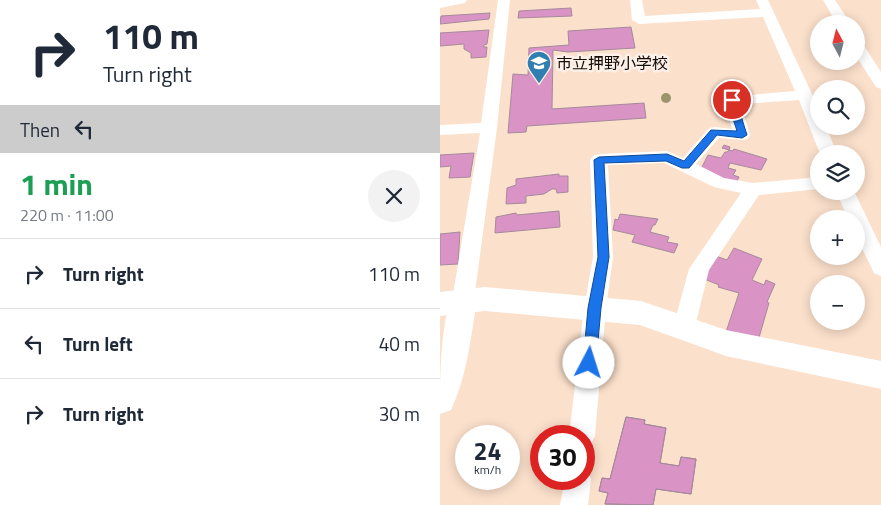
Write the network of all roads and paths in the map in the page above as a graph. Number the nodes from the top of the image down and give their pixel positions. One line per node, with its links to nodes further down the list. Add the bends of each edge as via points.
1 (461, 0): 5 (street)
2 (504, 0): 11 (street)
3 (636, 0): 6 (street, via 639,20)
4 (829, 0): 7 (street)
5 (440, 4)
6 (764, 7): 10 (street)
7 (838, 15)
8 (865, 58): 9 (street)
9 (881, 84)
10 (805, 95): 13 (street); 14 (street, via 732,100 742,135 715,132)
11 (489, 128): 12 (street); 19 (street)
12 (440, 130)
13 (825, 145)
14 (685, 166): 16 (street, via 720,183); 20 (street, via 667,158 599,160 603,257)
15 (810, 184): 16 (street)
16 (753, 189): 21 (street, via 699,269)
17 (849, 200): 18 (street)
18 (881, 268)
19 (452, 302): 20 (main road, via 486,299); 23 (street, via 453,354)
20 (595, 308): 21 (main road, via 641,313); 24 (street)
21 (684, 327): 22 (main road, via 726,343)
22 (881, 375)
23 (440, 400)
24 (583, 425)
25 (576, 490): 26 (street)
26 (574, 505)

